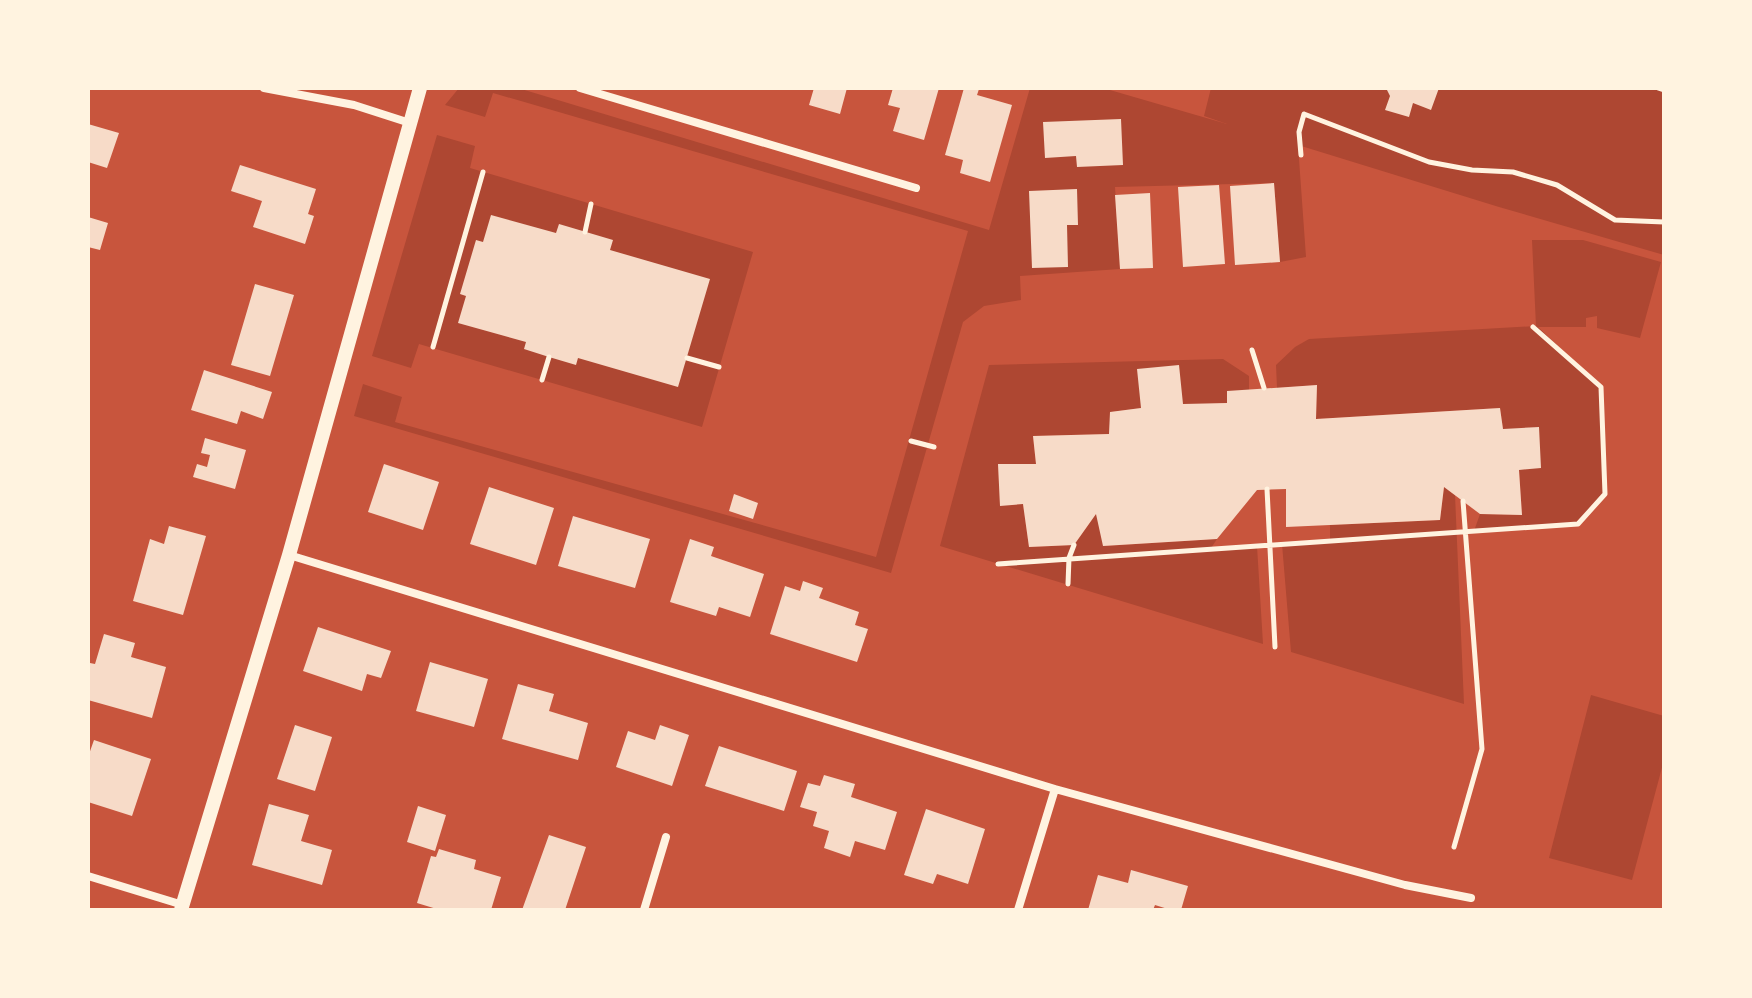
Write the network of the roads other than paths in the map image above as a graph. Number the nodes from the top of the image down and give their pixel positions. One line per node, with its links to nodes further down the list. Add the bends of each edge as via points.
1 (264, 88): 4 (street, via 354,105)
2 (420, 88): 4 (street)
3 (580, 88): 5 (street)
4 (410, 123): 6 (street)
5 (916, 188)
6 (289, 555): 7 (street); 11 (street)
7 (1055, 789): 10 (street, via 1390,881); 14 (street)
8 (666, 837): 13 (street)
9 (88, 876): 11 (street)
10 (1471, 898)
11 (182, 907): 12 (street)
12 (199, 910)
13 (644, 910)
14 (1018, 910)

